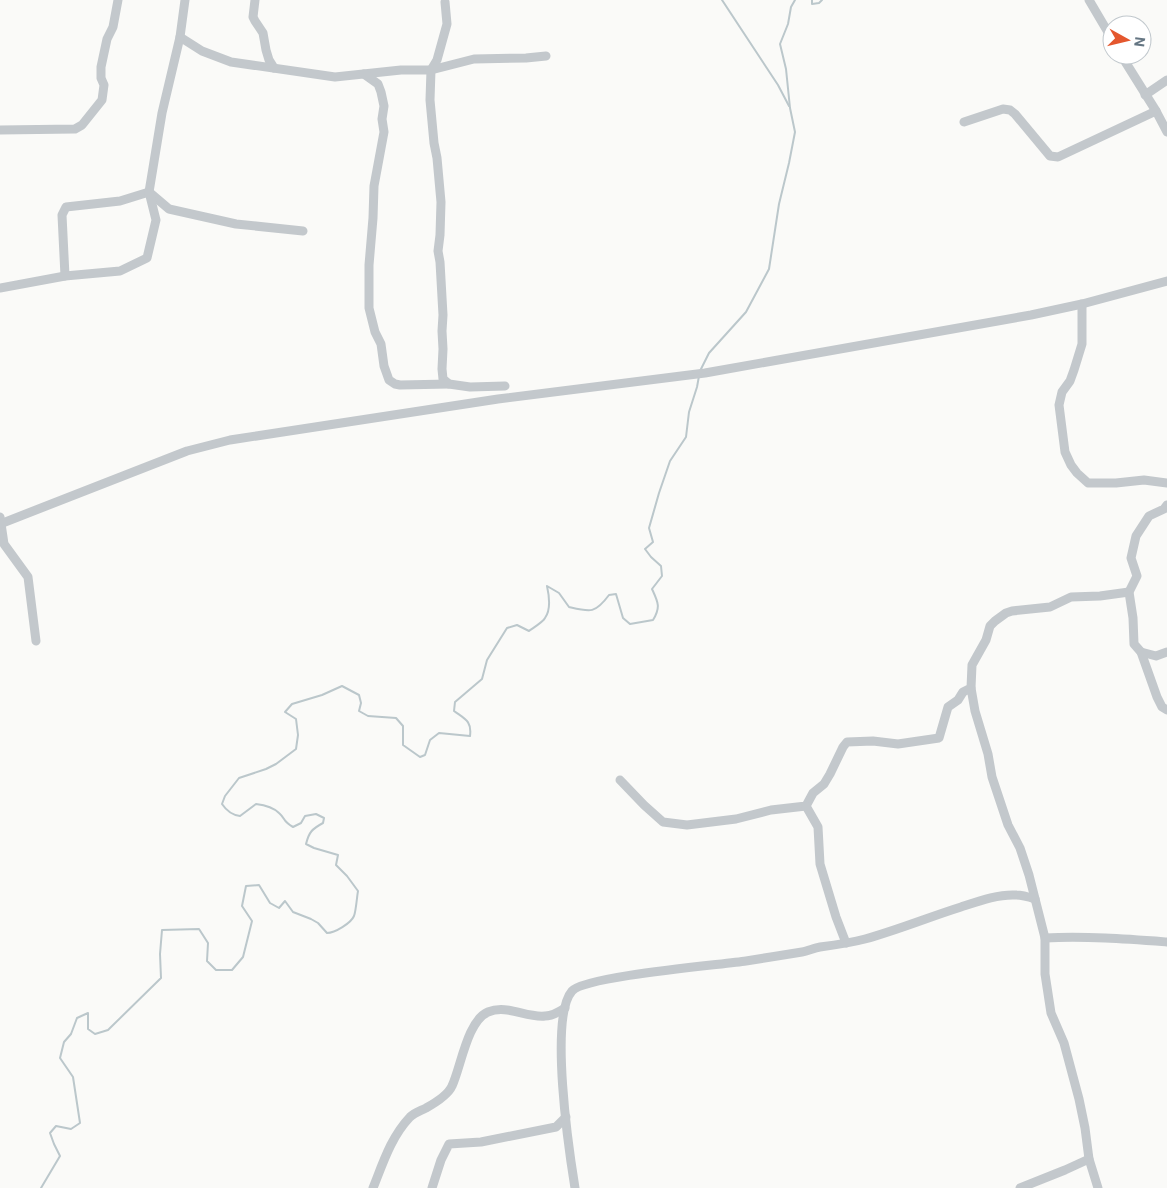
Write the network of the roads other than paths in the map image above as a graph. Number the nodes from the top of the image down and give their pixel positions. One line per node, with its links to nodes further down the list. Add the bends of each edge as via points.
1 (118, 0): 17 (street, via 114,27 107,39 101,67 102,100 82,125 75,129)
2 (185, 0): 7 (street)
3 (255, 0): 10 (street, via 253,16 263,33)
4 (1090, 0): 6 (street)
5 (445, 2): 11 (street, via 446,24 437,60)
6 (1102, 21)
7 (180, 37): 10 (street, via 202,51 231,62); 19 (street, via 162,113)
8 (546, 56): 11 (street, via 474,59)
9 (1128, 65): 14 (street)
10 (274, 68): 12 (street, via 335,77)
11 (431, 70): 12 (street); 25 (street, via 430,100 441,202 438,251 443,315 442,369)
12 (364, 74): 25 (street, via 378,84 384,106 384,132 374,186 369,308 381,344 384,366 389,380 395,384)
13 (1167, 80): 14 (street)
14 (1145, 95): 15 (street)
15 (1156, 111): 16 (street, via 1058,157 1050,156 1010,110); 18 (street)
16 (964, 122)
17 (0, 130)
18 (1167, 132)
19 (149, 192): 20 (street, via 169,209 236,224); 21 (street, via 156,220 147,258 120,271); 21 (street, via 120,201 66,207 62,215)
20 (303, 230)
21 (65, 276): 23 (street)
22 (1167, 282): 24 (street)
23 (0, 288)
24 (1082, 304): 27 (street, via 1082,344 1059,405 1065,452 1071,465 1088,483 1144,480); 29 (street, via 694,375 459,405 230,440 187,451)
25 (449, 384): 26 (street)
26 (505, 386)
27 (1167, 484)
28 (1167, 505): 30 (street, via 1149,516 1136,536 1131,558 1137,576)
29 (0, 522): 31 (street, via 4,544 28,577)
30 (1129, 592): 32 (street, via 1134,644); 34 (street, via 1071,597 1050,607 1006,613 990,626 972,665)
31 (36, 641)
32 (1140, 652): 33 (street, via 1156,656); 35 (street, via 1157,697)
33 (1167, 652)
34 (971, 688): 37 (street, via 948,707 939,738 898,744 847,742 824,784 812,793); 38 (street, via 992,777 1008,825 1020,848)
35 (1167, 710)
36 (620, 780): 37 (street, via 663,822 687,825)
37 (806, 806): 41 (street, via 818,827 820,864)
38 (1035, 898): 39 (street); 41 (street, via 1018,895 990,898)
39 (1045, 938): 40 (street); 44 (street, via 1045,974 1051,1013 1064,1043 1079,1099)
40 (1167, 942)
41 (846, 943): 42 (street, via 744,961 607,979 579,986 571,992)
42 (566, 1008): 43 (street, via 561,1051); 45 (street, via 546,1016 501,1009 483,1015 467,1040 451,1088 435,1103 410,1117 393,1139)
43 (566, 1117): 46 (street, via 556,1127 481,1142 449,1144); 47 (street)
44 (1089, 1159): 48 (street); 49 (street)
45 (373, 1188)
46 (432, 1188)
47 (574, 1188)
48 (1020, 1188)
49 (1098, 1188)

